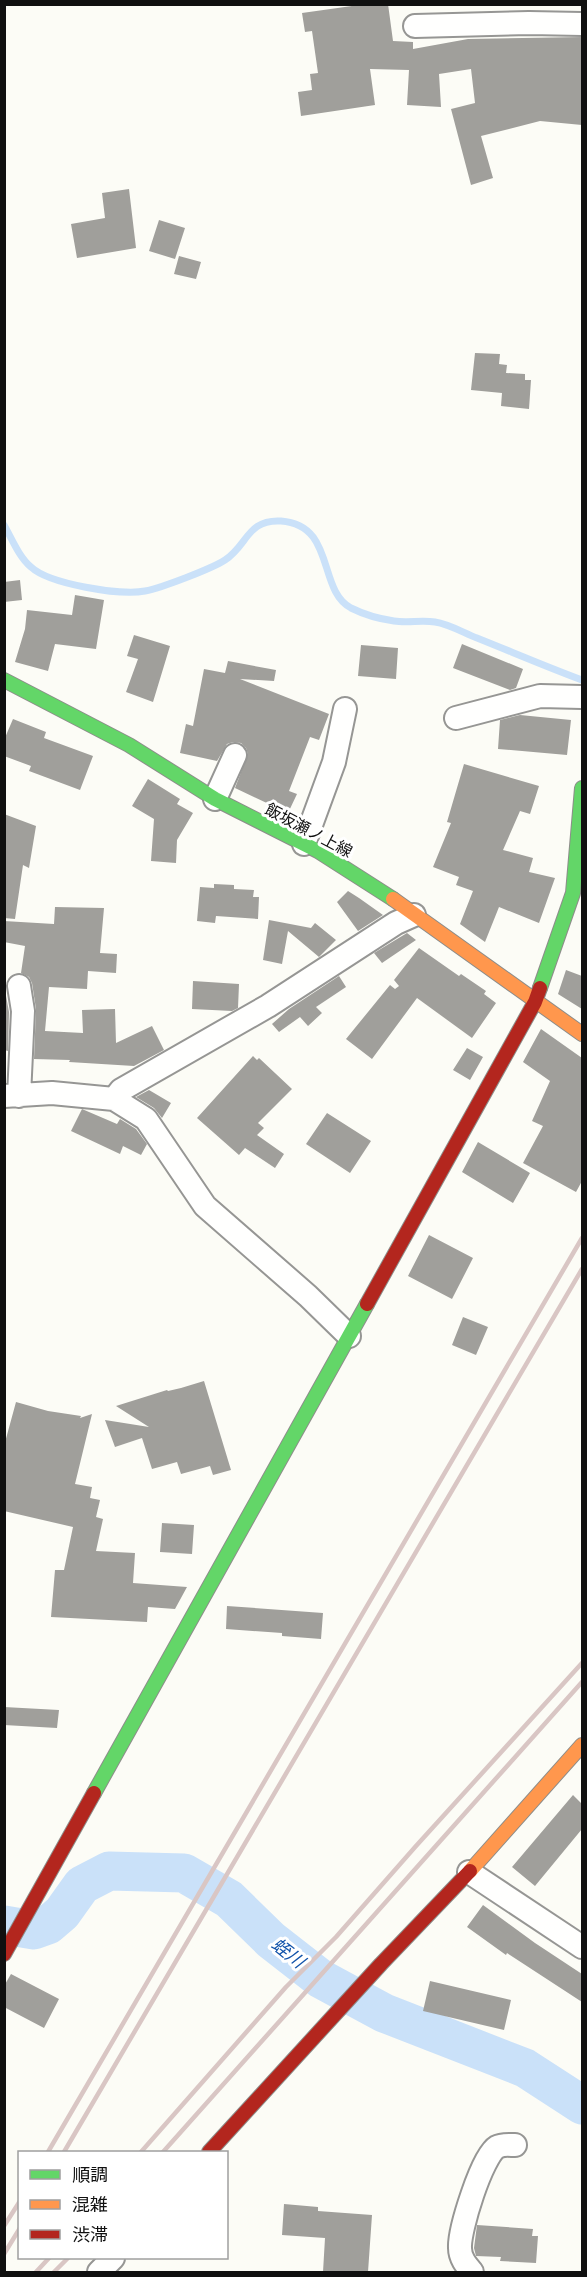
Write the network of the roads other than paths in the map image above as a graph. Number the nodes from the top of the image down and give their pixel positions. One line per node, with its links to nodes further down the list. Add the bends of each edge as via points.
1 (582, 24): 2 (street)
2 (415, 26)
3 (4, 680): 9 (street, 飯坂瀬ノ上線, via 129,745)
4 (582, 697): 6 (street, via 540,696)
5 (345, 709): 10 (street, via 334,762)
6 (456, 718)
7 (235, 754): 9 (street)
8 (582, 788): 13 (street, via 573,893)
9 (214, 799): 10 (street, 飯坂瀬ノ上線)
10 (304, 844): 11 (street, 飯坂瀬ノ上線, via 369,882)
11 (414, 915): 13 (street, 飯坂瀬ノ上線); 16 (street, via 268,1006 121,1090)
12 (19, 986): 15 (street, via 23,1011)
13 (535, 1002): 14 (street, 飯坂瀬ノ上線); 17 (street)
14 (582, 1034)
15 (12, 1096): 16 (street, via 52,1093)
16 (114, 1099): 17 (street, via 146,1119 205,1206)
17 (349, 1336): 21 (street)
18 (582, 1745): 19 (street)
19 (469, 1872): 22 (street); 25 (street)
20 (4, 1909): 21 (street)
21 (27, 1917): 23 (street)
22 (582, 1947)
23 (7, 1949)
24 (515, 2145): 28 (street, via 504,2145 484,2161 460,2247)
25 (209, 2151)
26 (112, 2259): 27 (street)
27 (99, 2272)
28 (472, 2272)

